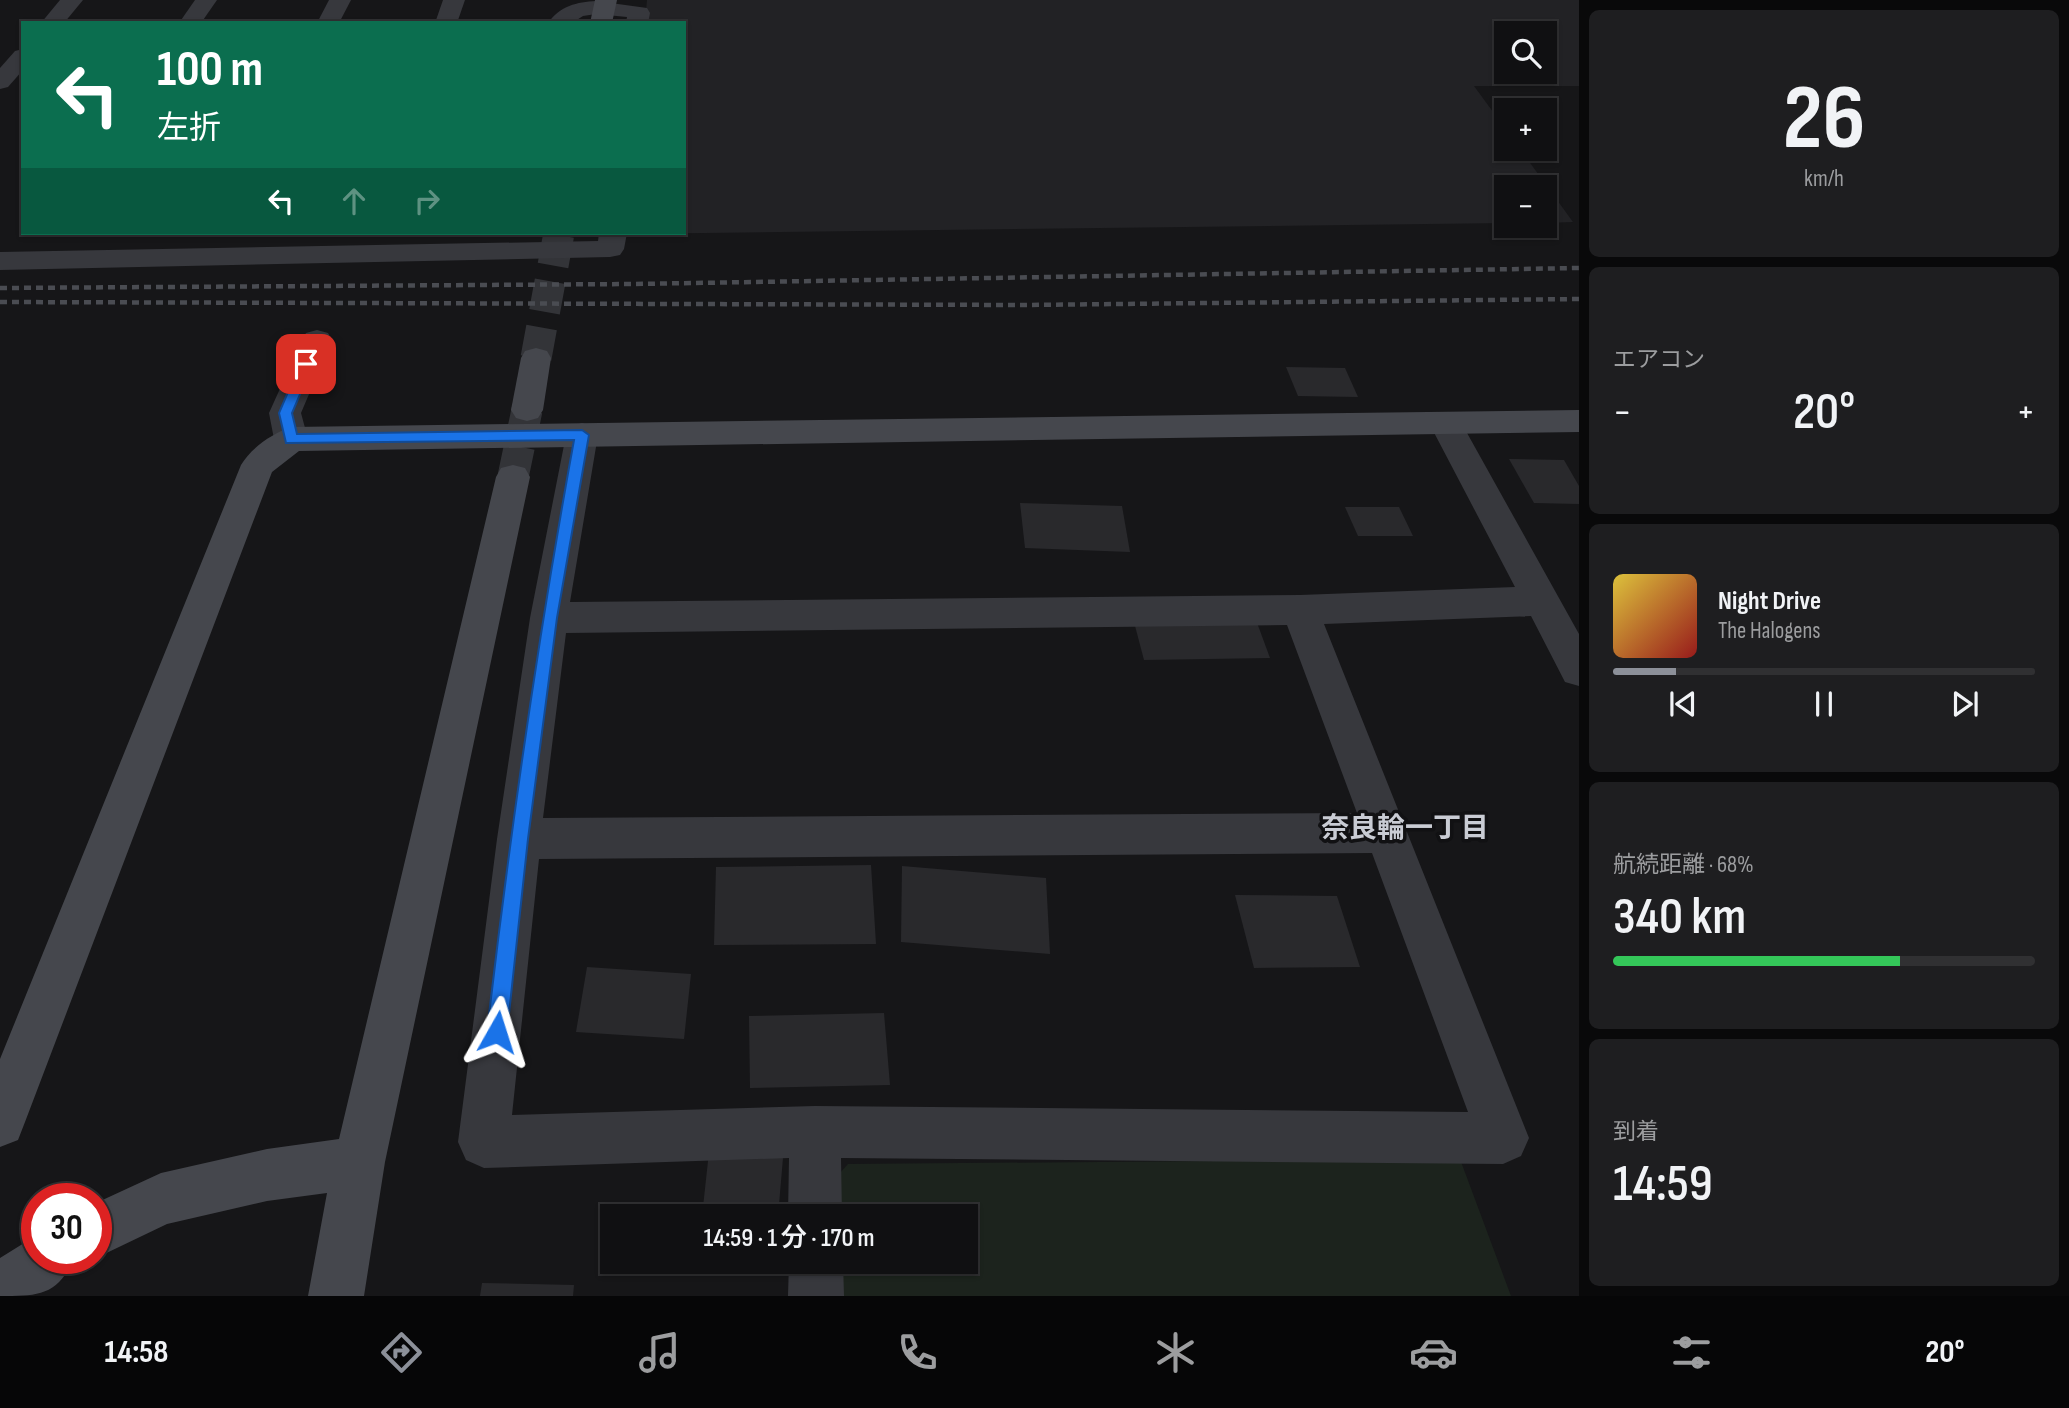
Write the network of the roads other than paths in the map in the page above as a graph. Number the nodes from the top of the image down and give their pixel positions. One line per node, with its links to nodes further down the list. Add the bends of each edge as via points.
1 (72, 0): 6 (street)
2 (206, 0): 7 (street)
3 (340, 0): 8 (street)
4 (454, 0): 9 (street)
5 (604, 9): 10 (street, via 569,12); 11 (street, via 639,13)
6 (54, 21)
7 (191, 21)
8 (329, 21)
9 (447, 21)
10 (561, 21)
11 (637, 21)
12 (21, 58): 13 (street)
13 (0, 82)
14 (41, 235): 19 (street)
15 (613, 235): 16 (street, via 610,249)
16 (503, 241): 17 (street)
17 (356, 244): 18 (street)
18 (209, 245): 19 (street)
19 (11, 261)
20 (317, 340): 26 (street, via 285,413)
21 (536, 358): 22 (street)
22 (527, 410)
23 (1579, 421): 24 (street)
24 (1445, 423): 25 (street); 28 (street)
25 (582, 435): 26 (street); 30 (street)
26 (291, 439): 34 (street, via 258,465)
27 (513, 477): 36 (street)
28 (1540, 601): 29 (street); 31 (street)
29 (1300, 610): 30 (street); 32 (street)
30 (549, 618): 33 (street)
31 (1579, 670)
32 (1384, 832): 33 (street); 35 (street, via 1503,1138)
33 (519, 839): 35 (street, via 484,1142)
34 (0, 1122)
35 (815, 1132): 37 (street)
36 (359, 1162): 38 (street, via 267,1175 161,1199); 42 (street)
37 (816, 1204)
38 (112, 1223)
39 (24, 1274): 41 (street)
40 (816, 1274): 43 (street)
41 (0, 1291)
42 (335, 1296)
43 (816, 1296)

